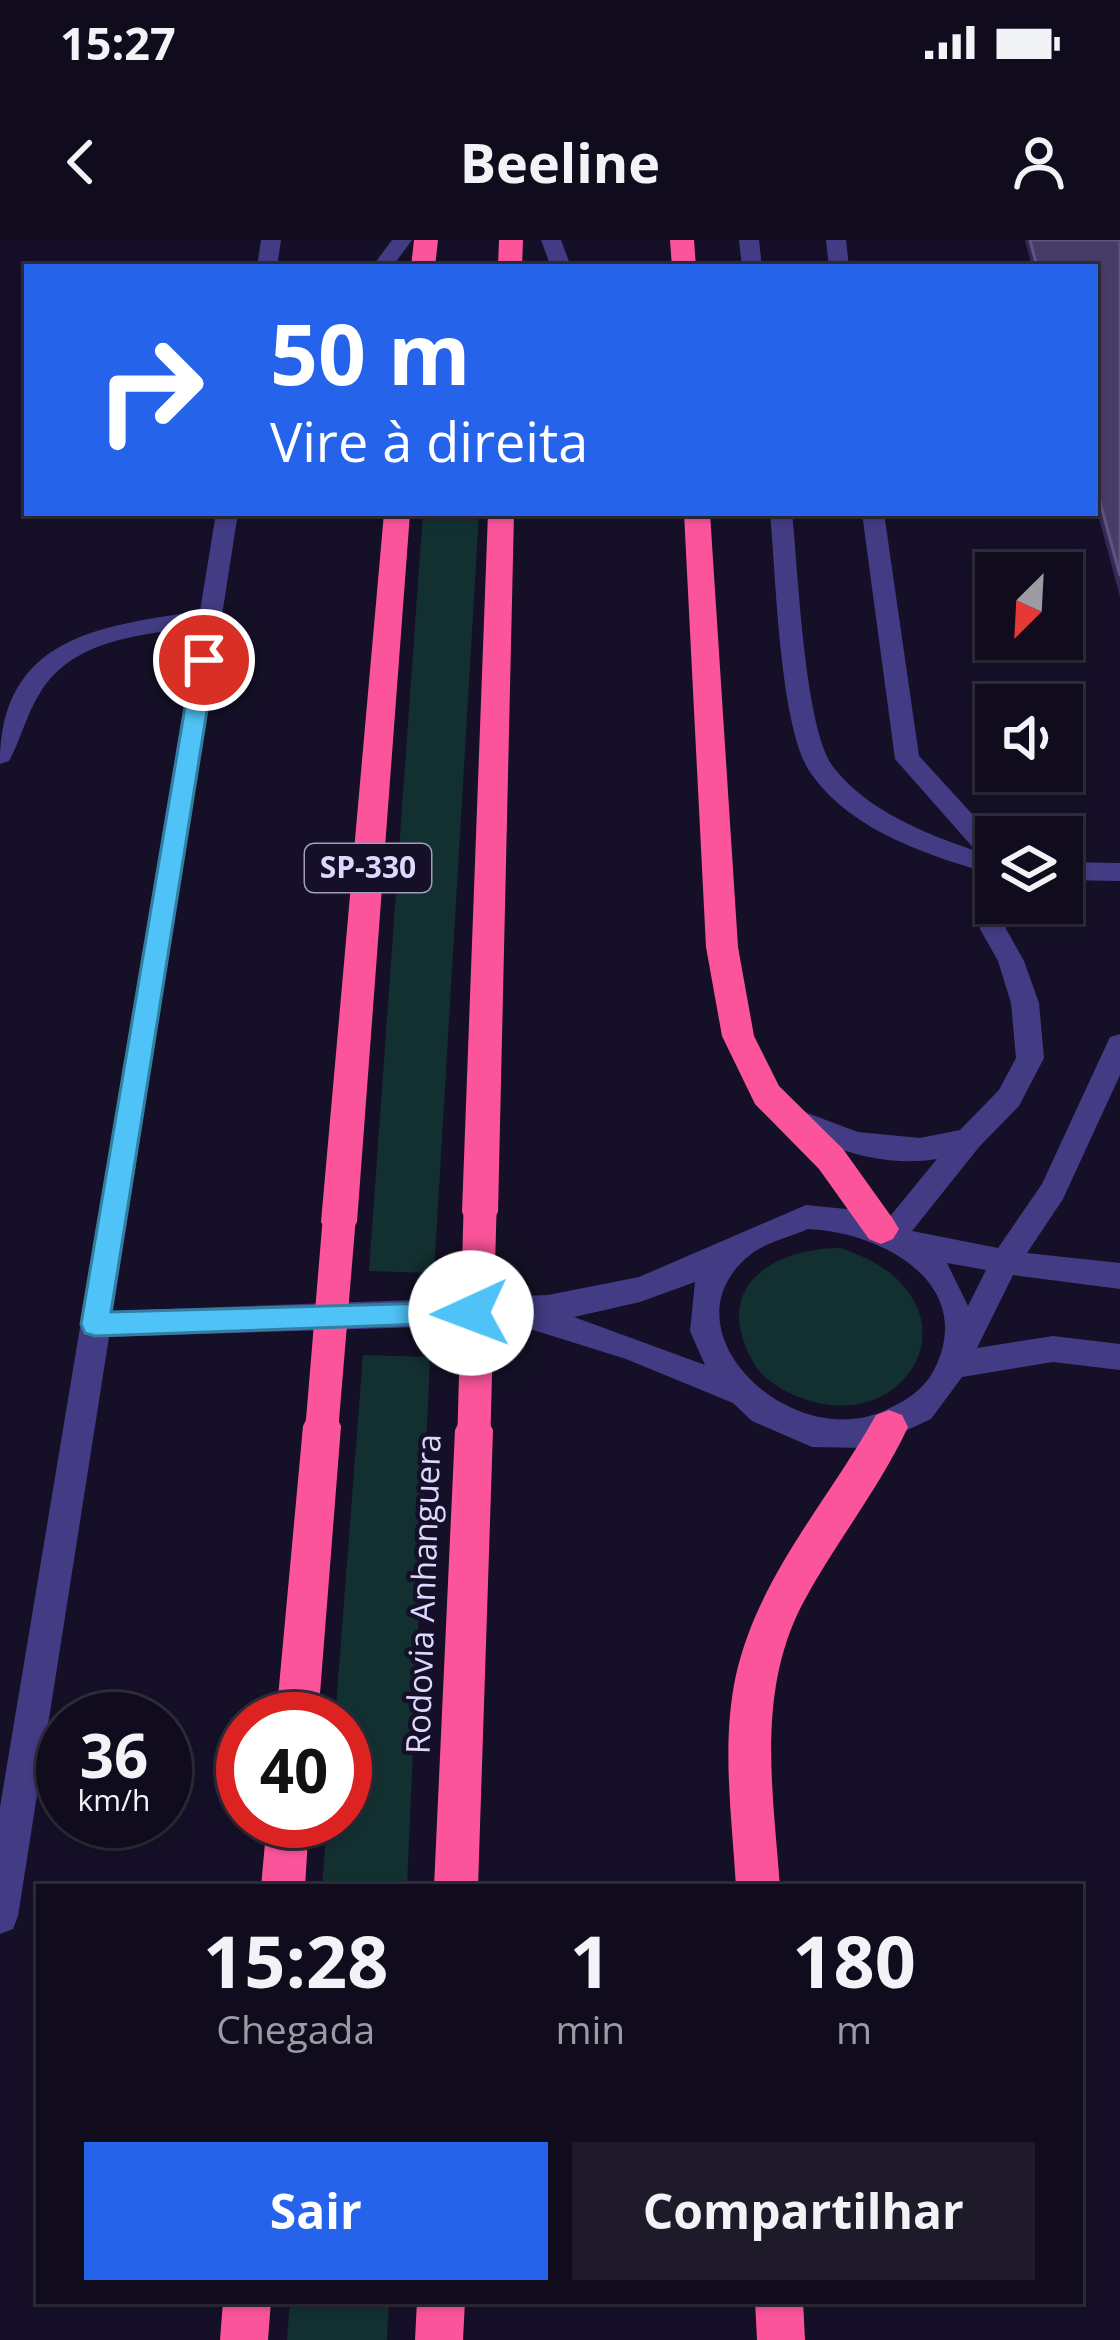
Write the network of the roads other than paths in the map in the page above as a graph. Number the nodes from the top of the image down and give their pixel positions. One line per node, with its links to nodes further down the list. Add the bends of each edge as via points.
1 (227, 516): 7 (street)
2 (397, 516): 27 (highway, SP-330, bridge)
3 (501, 516): 30 (highway, Rodovia Anhanguera, bridge)
4 (698, 516): 15 (highway, via 722,947 738,1036 766,1095)
5 (781, 516): 10 (street, via 817,766 878,817)
6 (873, 516): 9 (street, via 907,759)
7 (211, 617): 8 (street, via 90,636 54,657 16,704); 22 (street)
8 (0, 755)
9 (975, 833)
10 (975, 860)
11 (1083, 871): 12 (street)
12 (1120, 872)
13 (993, 924): 16 (street, via 1025,1003 1030,1058 1009,1098)
14 (1120, 1045): 19 (street, via 1053,1191)
15 (790, 1118): 16 (street, via 884,1151 926,1152); 17 (highway)
16 (969, 1138): 17 (street)
17 (894, 1236): 18 (street, via 844,1218 806,1217); 19 (street); 24 (street, via 934,1268 953,1298 960,1332)
18 (740, 1243): 21 (street, via 650,1288); 25 (street, via 718,1268 704,1315 716,1365)
19 (1005, 1262): 20 (street); 24 (street)
20 (1120, 1276)
21 (518, 1312): 22 (street); 25 (street, via 693,1370)
22 (95, 1324): 32 (street)
23 (1120, 1357): 24 (street, via 1053,1349)
24 (954, 1365): 26 (street, via 918,1411)
25 (739, 1394): 26 (street, via 809,1431 850,1435)
26 (889, 1426): 31 (highway, via 763,1650 750,1732)
27 (299, 1692)
28 (286, 1848): 29 (highway)
29 (283, 1884)
30 (457, 1884)
31 (758, 1884)
32 (0, 1916)
33 (247, 2304): 36 (highway)
34 (441, 2304): 37 (highway)
35 (779, 2304): 38 (highway)
36 (244, 2340)
37 (439, 2340)
38 (782, 2340)

